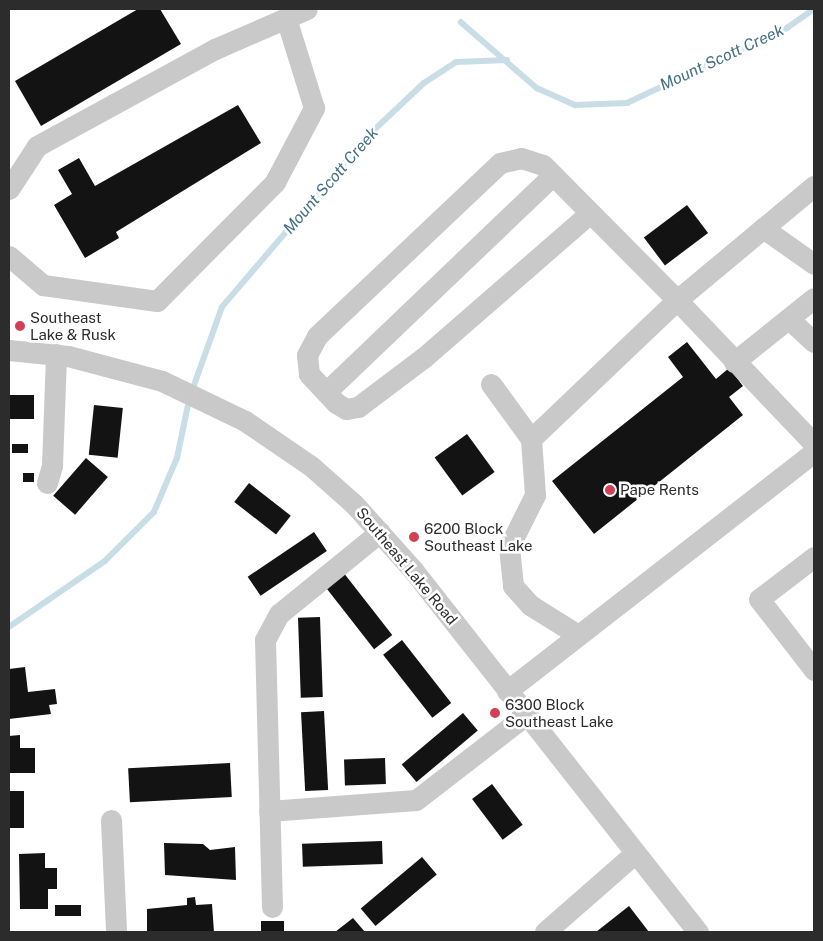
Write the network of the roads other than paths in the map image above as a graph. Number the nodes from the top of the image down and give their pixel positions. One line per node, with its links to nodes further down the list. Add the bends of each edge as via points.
1 (307, 9): 2 (street)
2 (286, 18): 5 (street, via 215,49 37,146); 9 (street, via 314,108 274,182 157,301 44,285)
3 (553, 175): 7 (street); 19 (street); 19 (street, via 543,165 521,158 500,163 317,336 307,356 310,374)
4 (814, 186): 6 (street)
5 (9, 189)
6 (806, 203): 8 (street)
7 (590, 212): 12 (street); 19 (street, via 423,358 358,408 346,409)
8 (763, 228): 10 (street); 12 (street)
9 (9, 256)
10 (814, 264)
11 (814, 298): 13 (street)
12 (676, 300): 17 (street); 20 (street)
13 (789, 319): 14 (street); 17 (street)
14 (814, 342)
15 (9, 350): 16 (street, Southeast Lake Road)
16 (56, 354): 23 (street, via 52,465); 24 (street, Southeast Lake Road, via 162,381 245,421 311,466)
17 (734, 362): 21 (street)
18 (491, 384): 20 (street)
19 (326, 392)
20 (530, 439): 26 (street, via 534,495 510,547 508,566 512,586 530,606)
21 (814, 444)
22 (814, 452): 26 (street)
23 (47, 483)
24 (380, 532): 28 (street, Southeast Lake Road); 30 (street, via 271,623 264,654)
25 (814, 557): 27 (street, via 759,599)
26 (578, 635): 28 (street)
27 (813, 666)
28 (507, 691): 29 (street, Southeast Lake Road)
29 (526, 715): 30 (street, via 416,800); 32 (street, Southeast Lake Road)
30 (269, 811): 33 (street)
31 (111, 820): 34 (street)
32 (634, 854): 35 (street); 36 (street, Southeast Lake Road)
33 (272, 907)
34 (116, 932)
35 (544, 932)
36 (698, 932)

